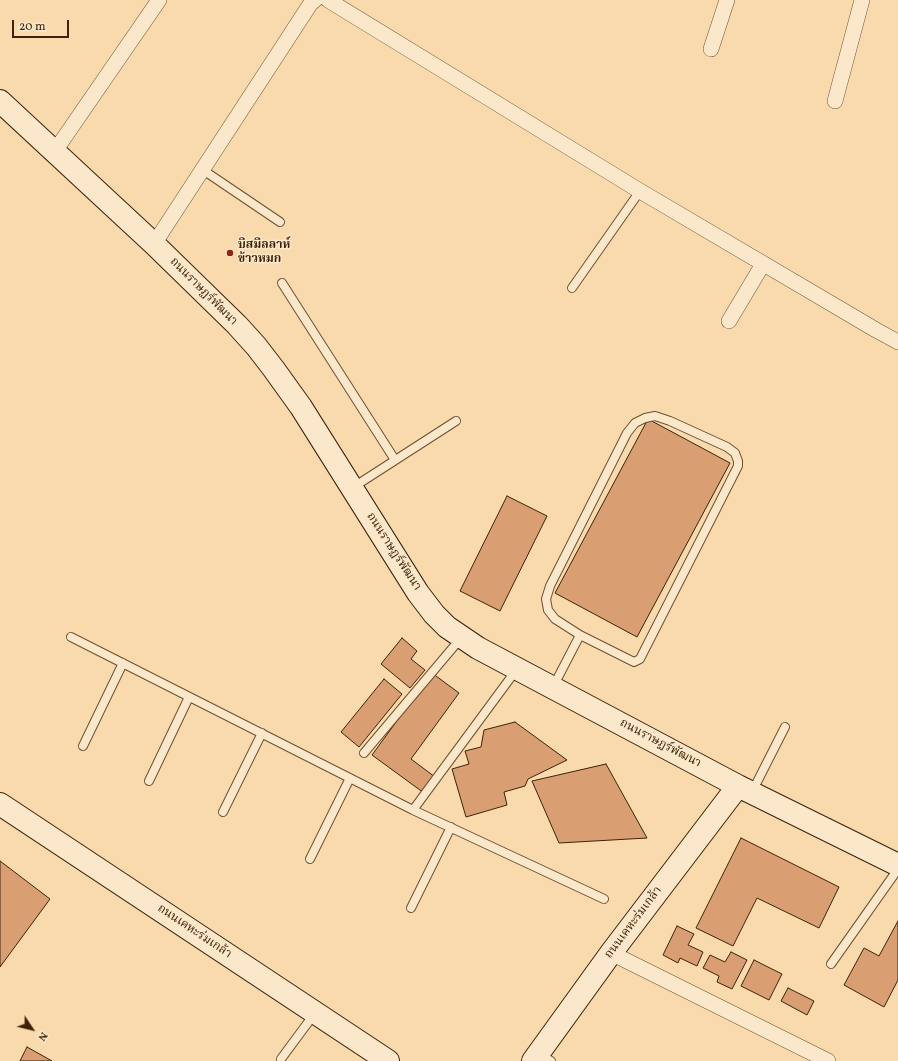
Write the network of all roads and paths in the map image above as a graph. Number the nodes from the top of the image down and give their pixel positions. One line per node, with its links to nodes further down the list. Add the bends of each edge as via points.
1 (159, 0): 9 (street)
2 (315, 0): 10 (street)
3 (328, 0): 11 (street)
4 (727, 0): 6 (street)
5 (862, 0): 8 (street)
6 (712, 49)
7 (0, 101): 9 (street, ถนนราษฏร์พัฒนา)
8 (835, 101)
9 (55, 151): 13 (street, ถนนราษฏร์พัฒนา)
10 (203, 170): 12 (lane); 13 (street)
11 (640, 191): 14 (street); 16 (lane)
12 (280, 222)
13 (154, 244): 21 (street, ถนนราษฏร์พัฒนา, via 237,325 269,363 301,407)
14 (763, 264): 17 (street); 18 (street)
15 (282, 283): 20 (lane)
16 (572, 288)
17 (729, 321)
18 (898, 342)
19 (456, 421): 20 (lane)
20 (395, 460): 21 (lane)
21 (352, 488): 24 (street, ถนนราษฏร์พัฒนา, via 418,593 434,614)
22 (580, 635): 22 (lane, via 628,660 634,662 640,659 738,466 735,453 727,447 655,416 635,423 627,433 550,586 546,599 548,610 555,619); 27 (lane)
23 (71, 637): 25 (lane)
24 (461, 638): 26 (street, ถนนราษฏร์พัฒนา); 32 (lane)
25 (123, 663): 28 (lane); 31 (lane)
26 (517, 668): 27 (street, ถนนราษฏร์พัฒนา); 37 (lane)
27 (552, 687): 35 (street, ถนนราษฏร์พัฒนา)
28 (189, 697): 30 (lane); 34 (lane)
29 (785, 727): 35 (lane)
30 (262, 733): 33 (lane); 38 (lane)
31 (83, 746)
32 (364, 753)
33 (350, 778): 37 (lane); 40 (lane)
34 (149, 781)
35 (745, 789): 41 (street, ถนนราษฏร์พัฒนา); 45 (street, ถนนเคหะร่มเกล้า)
36 (0, 804): 47 (street, ถนนเคหะร่มเกล้า)
37 (413, 810): 39 (lane)
38 (223, 812)
39 (451, 827): 43 (lane); 44 (lane)
40 (310, 859)
41 (898, 864)
42 (898, 869): 46 (lane)
43 (604, 899)
44 (412, 908)
45 (611, 954): 49 (street, ถนนเคหะร่มเกล้า); 51 (street)
46 (831, 964)
47 (315, 1012): 48 (lane); 50 (street, ถนนเคหะร่มเกล้า)
48 (280, 1059)
49 (541, 1059)
50 (388, 1061)
51 (828, 1061)

